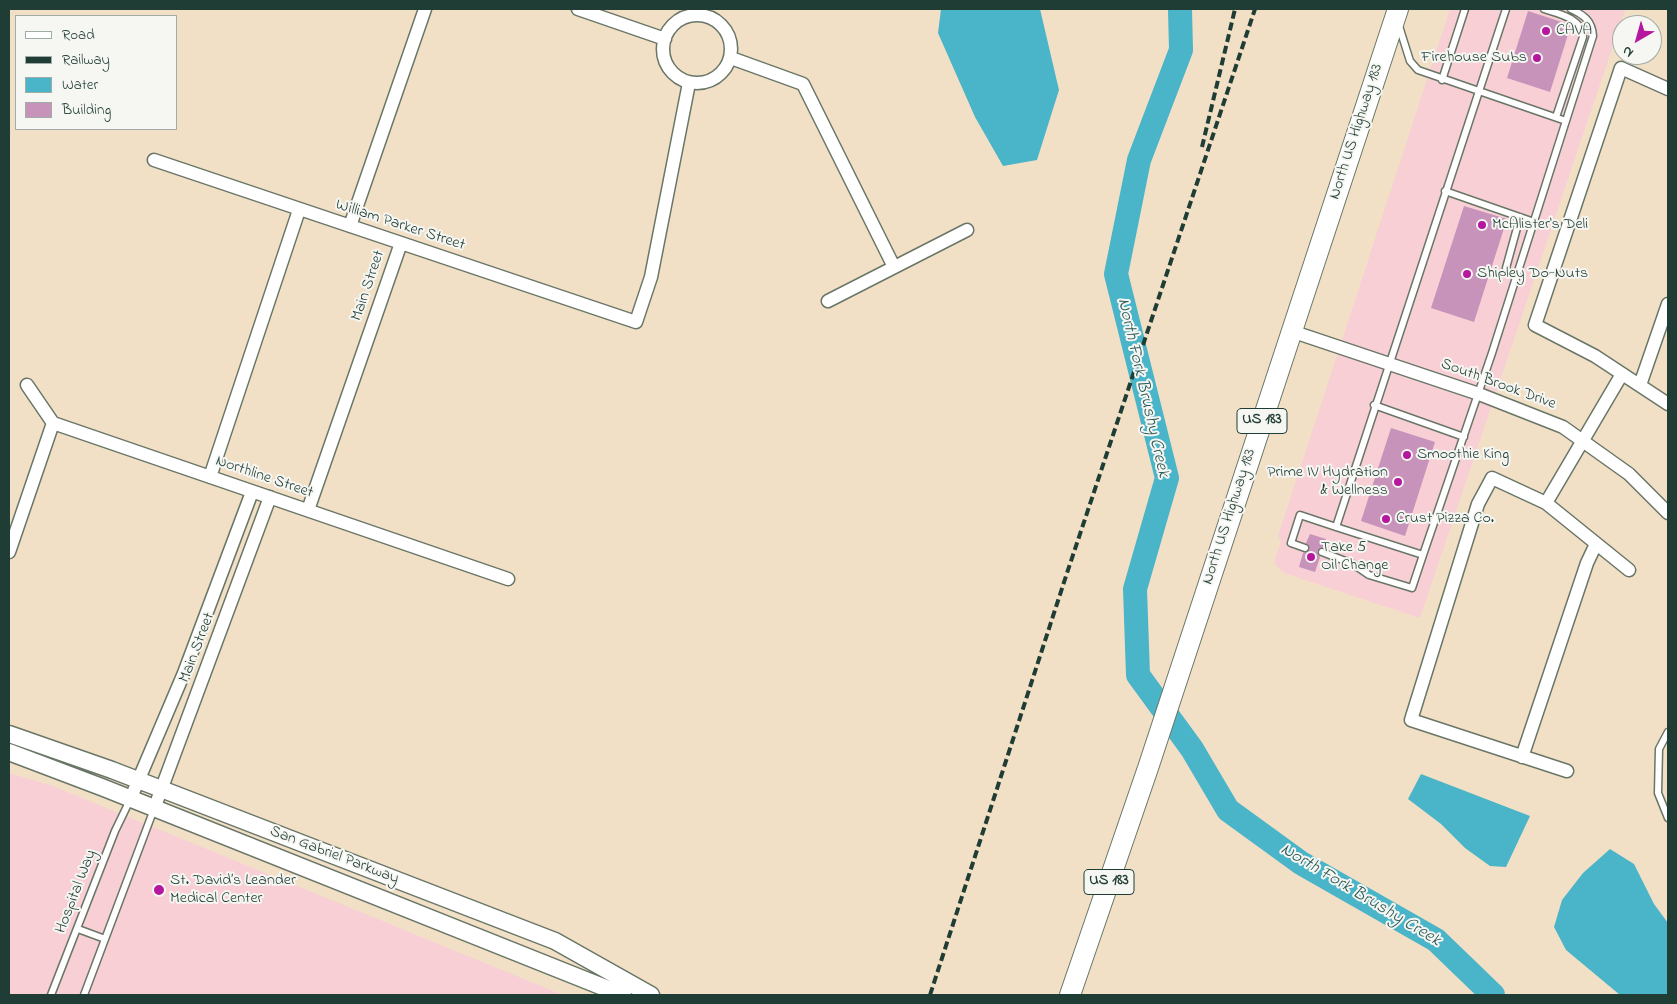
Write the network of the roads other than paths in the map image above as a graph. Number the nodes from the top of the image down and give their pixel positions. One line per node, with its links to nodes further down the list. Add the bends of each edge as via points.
1 (425, 9): 22 (street)
2 (1466, 9): 11 (lane)
3 (1506, 9): 14 (lane)
4 (1544, 9): 15 (lane, via 1577,22 1583,37)
5 (1571, 9): 16 (lane, via 1587,18 1593,26 1594,36)
6 (582, 10): 9 (street)
7 (1397, 12): 11 (lane, via 1410,61 1418,70); 29 (main road, North US Highway 183 / US 183)
8 (710, 13): 9 (street, via 682,19 672,26); 10 (street, via 729,36)
9 (665, 39): 12 (street, via 664,59 678,78)
10 (731, 58): 12 (street, via 720,76 700,84); 25 (street, via 803,84)
11 (1442, 80): 14 (lane)
12 (689, 83): 24 (street, William Parker Street, via 651,277 636,322)
13 (1668, 88): 31 (street, via 1621,68 1535,325)
14 (1478, 92): 15 (lane); 18 (lane)
15 (1556, 117): 16 (lane)
16 (1566, 121): 21 (lane)
17 (154, 160): 19 (street, William Parker Street)
18 (1445, 191): 20 (lane); 30 (lane)
19 (299, 210): 22 (street, William Parker Street); 40 (street)
20 (1520, 217): 21 (lane); 26 (lane, via 1506,268)
21 (1534, 222): 26 (lane)
22 (350, 226): 24 (street, William Parker Street)
23 (967, 230): 25 (street)
24 (401, 243): 44 (street, Main Street)
25 (894, 267): 27 (street)
26 (1517, 276): 34 (lane)
27 (828, 301)
28 (1668, 304): 33 (street)
29 (1292, 331): 30 (street, South Brook Drive); 70 (main road, North US Highway 183 / US 183)
30 (1388, 363): 34 (street, South Brook Drive); 36 (lane)
31 (1622, 374): 33 (street); 39 (street)
32 (27, 385): 37 (street)
33 (1640, 386): 35 (street)
34 (1479, 394): 38 (lane); 39 (street, South Brook Drive, via 1563,427)
35 (1668, 404)
36 (1374, 405): 38 (lane); 46 (lane)
37 (53, 423): 40 (street, Northline Street); 49 (street)
38 (1464, 437): 51 (lane)
39 (1583, 439): 43 (street); 45 (street, South Brook Drive, via 1629,474)
40 (210, 477): 41 (street, Northline Street)
41 (252, 492): 42 (street, Northline Street); 59 (street, Main Street, via 184,673)
42 (270, 498): 44 (street, Northline Street); 60 (street, Main Street)
43 (1546, 503): 47 (street); 57 (street, via 1492,478 1478,504 1410,720)
44 (308, 510): 53 (street, Northline Street)
45 (1668, 513)
46 (1336, 527): 48 (lane, via 1300,515 1291,543); 51 (lane)
47 (1596, 544): 52 (street); 57 (street)
48 (1305, 548)
49 (9, 552)
50 (1322, 552): 51 (lane, via 1353,564 1369,575 1412,588)
51 (1423, 556)
52 (1629, 570)
53 (508, 579)
54 (1668, 732): 63 (lane, via 1659,749 1658,793)
55 (9, 734): 59 (street, San Gabriel Parkway)
56 (9, 752): 61 (street, San Gabriel Parkway)
57 (1522, 757): 58 (street)
58 (1566, 771)
59 (139, 781): 60 (street, San Gabriel Parkway); 61 (street, Main Street)
60 (161, 790): 62 (street, Main Street); 69 (street, San Gabriel Parkway, via 555,941)
61 (130, 800): 62 (street, San Gabriel Parkway); 64 (lane, Hospital Way)
62 (154, 809): 65 (lane); 66 (street, San Gabriel Parkway)
63 (1668, 818)
64 (78, 928): 65 (lane); 67 (lane, Hospital Way)
65 (105, 939): 68 (lane)
66 (615, 994)
67 (51, 995)
68 (84, 995)
69 (651, 995)
70 (1070, 995)

